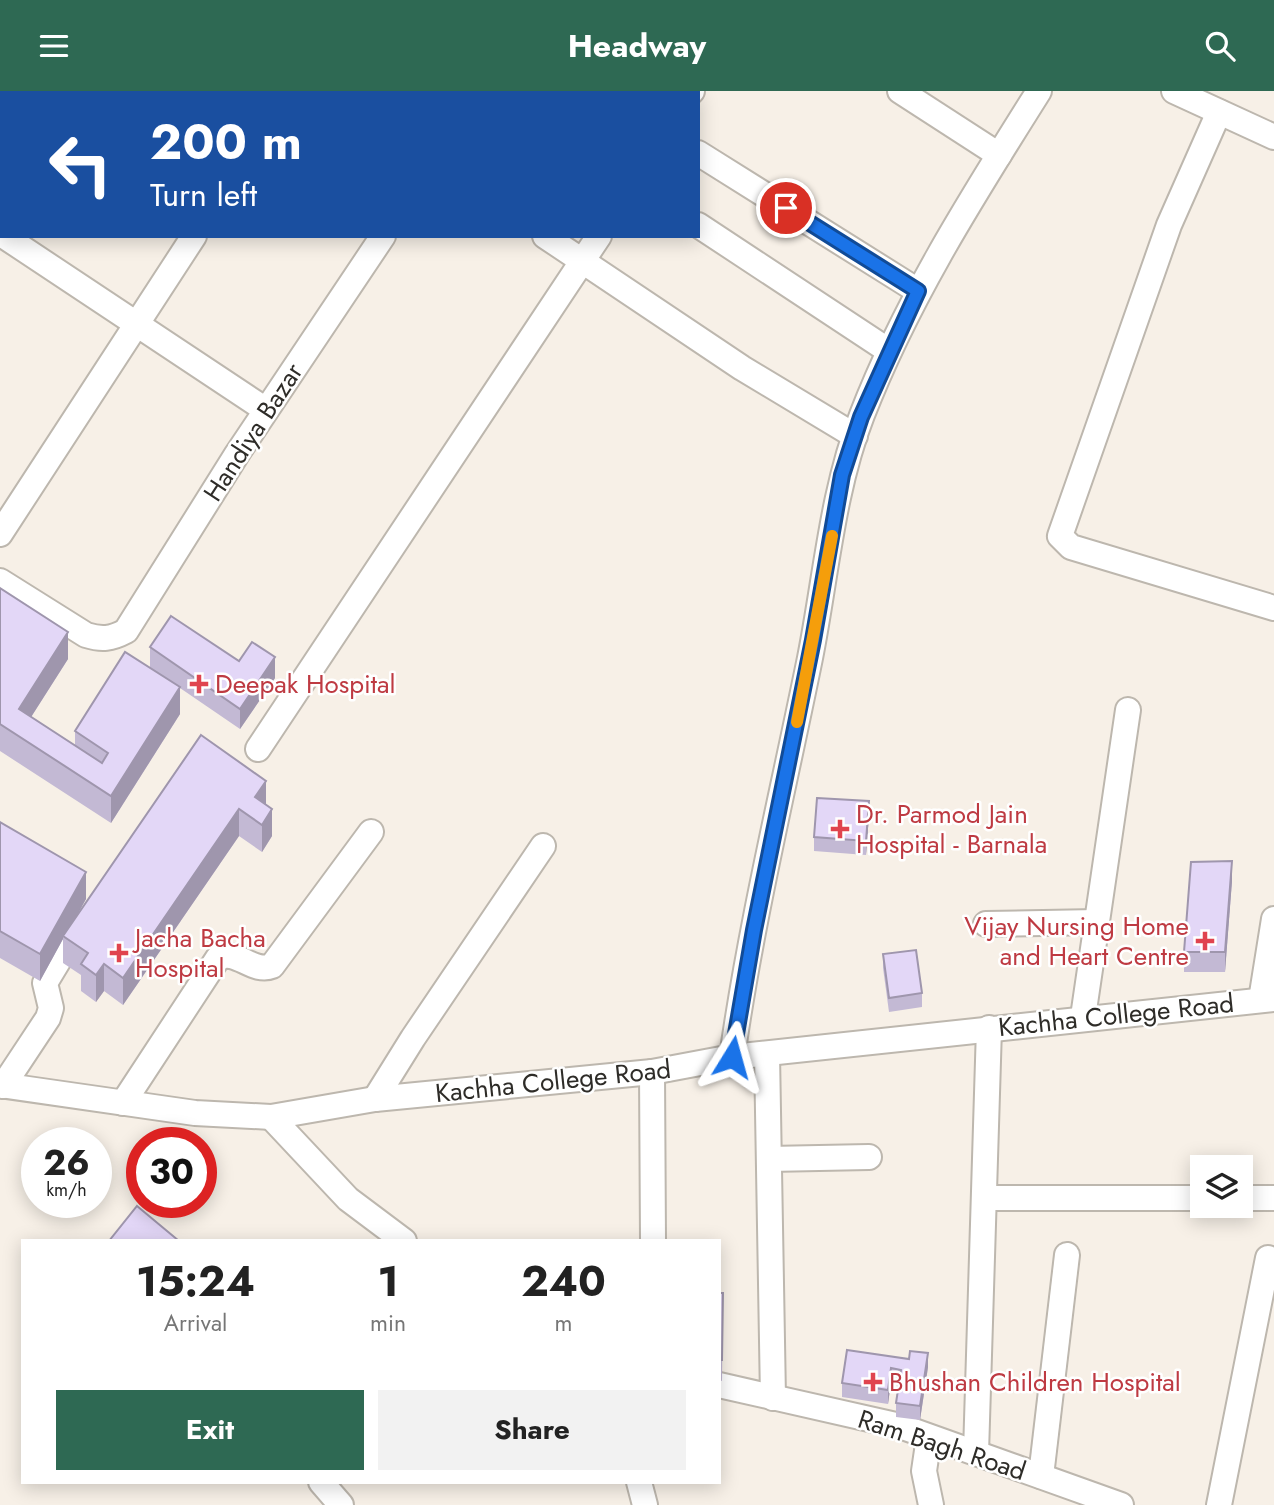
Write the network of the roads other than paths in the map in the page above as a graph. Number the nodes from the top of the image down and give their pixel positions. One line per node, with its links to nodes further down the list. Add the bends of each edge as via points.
1 (900, 91): 7 (street)
2 (1039, 91): 7 (street)
3 (1174, 91): 4 (street)
4 (1219, 112): 5 (street); 22 (street, via 1169,225 1060,535 1071,547)
5 (1274, 137)
6 (700, 154): 15 (street)
7 (999, 155): 15 (street)
8 (700, 226): 17 (street)
9 (3, 238): 16 (street)
10 (193, 238): 16 (street)
11 (382, 238): 18 (street, Handiya Bazar)
12 (548, 238): 14 (street)
13 (598, 238): 14 (street)
14 (583, 261): 19 (street, via 742,368); 24 (street)
15 (918, 291): 17 (street)
16 (137, 324): 18 (street); 20 (street)
17 (889, 351): 19 (street)
18 (266, 410): 21 (street, Handiya Bazar, via 126,631 112,638 86,635)
19 (855, 436): 35 (street, via 842,475)
20 (0, 534)
21 (0, 581)
22 (1274, 608)
23 (1128, 710): 29 (street)
24 (258, 748)
25 (371, 832): 39 (street, via 272,966 261,969 231,956 218,958)
26 (543, 846): 38 (street)
27 (95, 902): 37 (street, via 46,983 51,1008 48,1018)
28 (1274, 919): 31 (street)
29 (1097, 922): 30 (street); 32 (street)
30 (986, 923)
31 (1267, 999): 32 (street, Kachha College Road)
32 (1083, 1017): 33 (street, Kachha College Road)
33 (989, 1028): 34 (street, Kachha College Road); 43 (street)
34 (767, 1053): 35 (street, Kachha College Road); 42 (street)
35 (732, 1057): 36 (street, Kachha College Road)
36 (652, 1072): 38 (street, Kachha College Road); 48 (street)
37 (2, 1086): 39 (street, Kachha College Road)
38 (375, 1099): 40 (street, Kachha College Road)
39 (123, 1103): 40 (street, Kachha College Road)
40 (271, 1117): 47 (street, via 348,1199)
41 (869, 1157): 42 (street)
42 (769, 1159): 52 (street)
43 (984, 1198): 44 (street); 54 (street)
44 (1190, 1198)
45 (1253, 1198): 46 (street)
46 (1274, 1198)
47 (395, 1238)
48 (653, 1239)
49 (1067, 1255): 55 (street)
50 (1268, 1258): 62 (street)
51 (721, 1385): 52 (street, Ram Bagh Road)
52 (773, 1398): 53 (street, Ram Bagh Road, via 900,1426)
53 (929, 1437): 54 (street, Ram Bagh Road); 60 (street, via 924,1471)
54 (976, 1454): 55 (street, Ram Bagh Road)
55 (1041, 1476): 61 (street, Ram Bagh Road)
56 (323, 1484): 58 (street)
57 (640, 1484): 59 (street)
58 (341, 1505)
59 (645, 1505)
60 (930, 1505)
61 (1121, 1505)
62 (1219, 1505)

